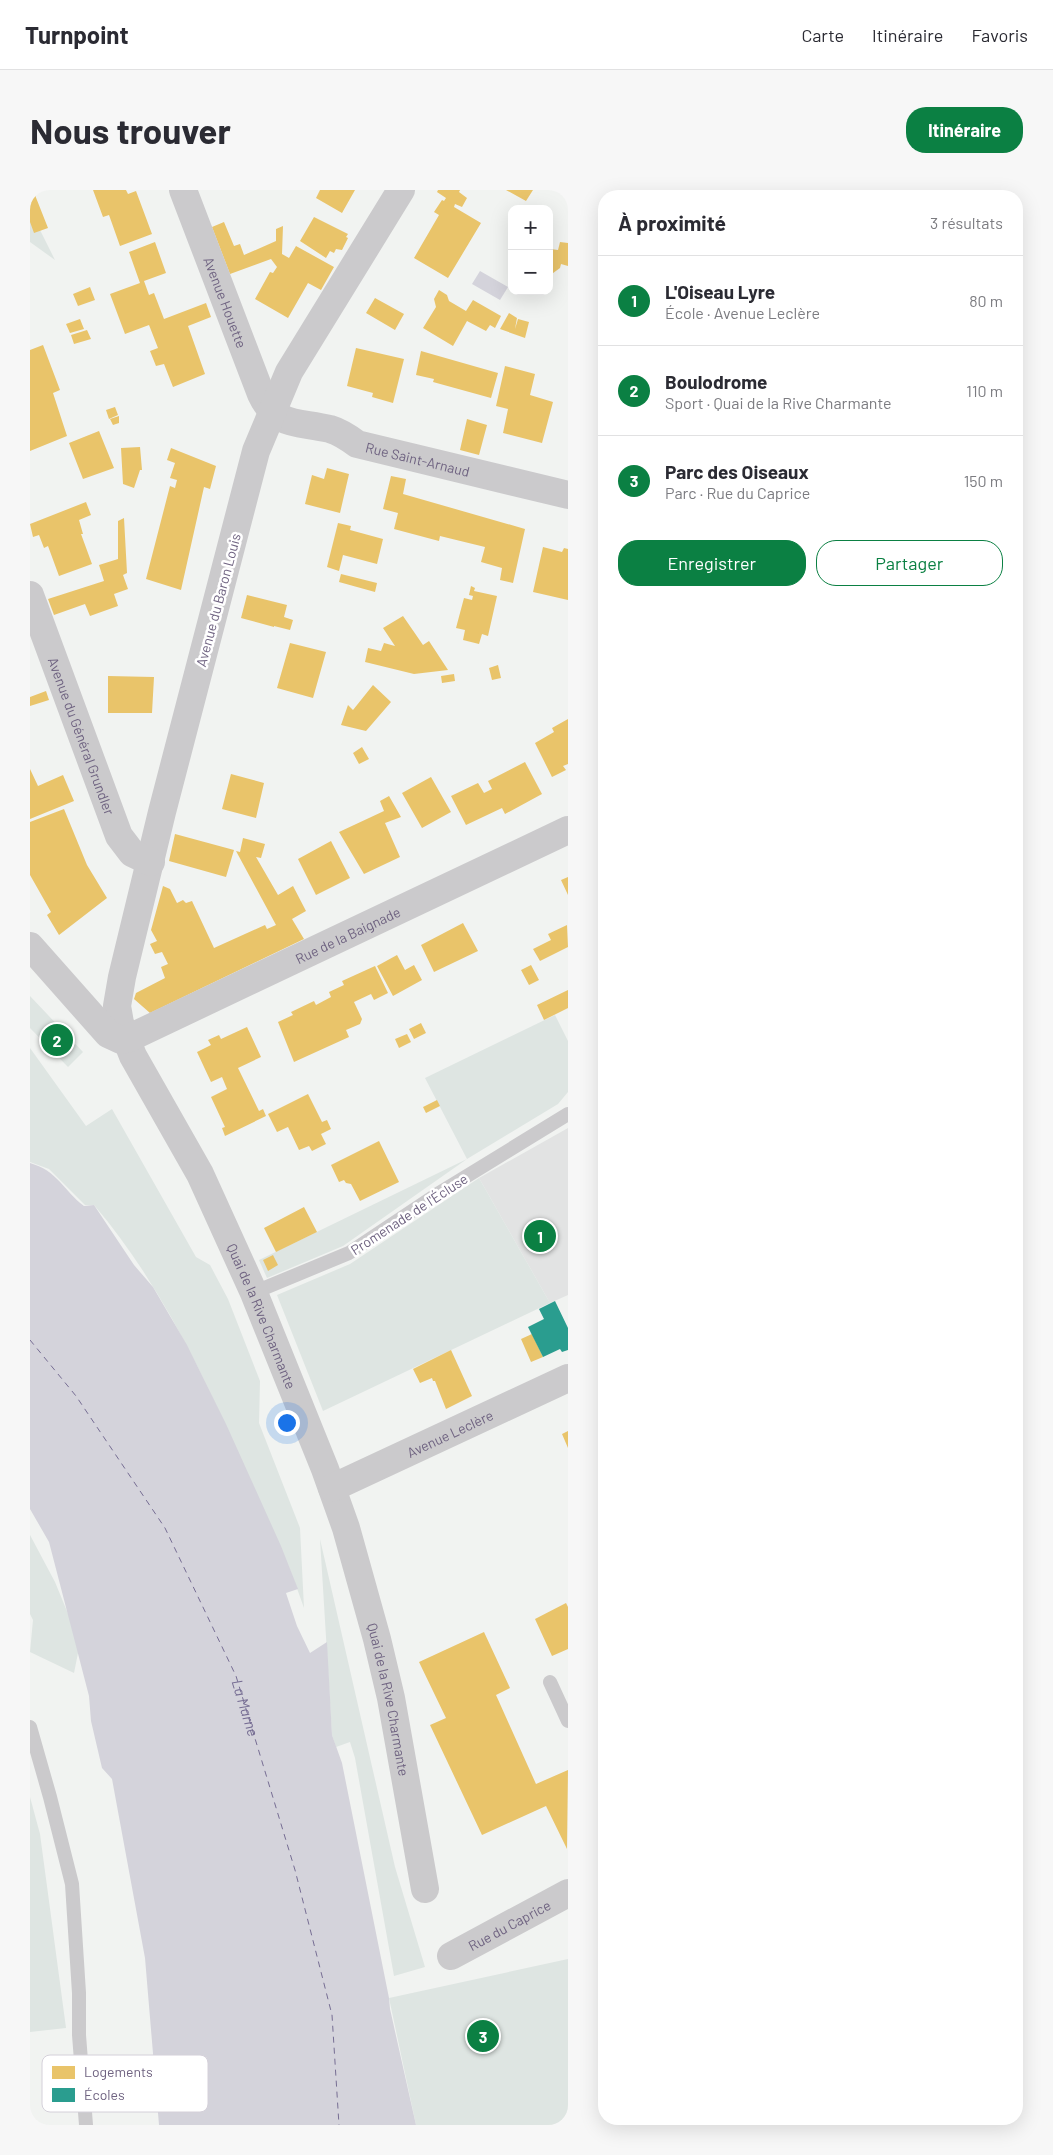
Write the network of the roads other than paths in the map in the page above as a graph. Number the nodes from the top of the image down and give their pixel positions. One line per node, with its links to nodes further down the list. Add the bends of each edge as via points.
1 (183, 190): 3 (street, Avenue Houette, via 261,394)
2 (401, 190): 3 (street, Avenue du Baron Louis, via 289,372)
3 (272, 413): 4 (street, Rue Saint-Arnaud, via 290,422 330,429 357,444); 7 (street, Avenue du Baron Louis, via 256,451)
4 (568, 495)
5 (30, 595): 7 (street, Avenue du Général Grundler, via 119,836 132,853)
6 (568, 830): 11 (street, Rue de la Baignade)
7 (151, 862): 9 (street, Avenue du Baron Louis)
8 (30, 946): 10 (street)
9 (120, 988): 10 (street, via 95,1001); 11 (street, Avenue du Baron Louis, via 118,1013)
10 (75, 996): 11 (street, via 108,1034)
11 (127, 1039): 13 (street, Quai de la Rive Charmante, via 133,1056 200,1174)
12 (568, 1114): 13 (lane, Promenade de l'Écluse, via 349,1253)
13 (248, 1295): 15 (street, Quai de la Rive Charmante)
14 (568, 1378): 15 (street, Avenue Leclère)
15 (332, 1488): 19 (street, Quai de la Rive Charmante, via 354,1556 391,1698)
16 (550, 1682): 17 (lane)
17 (568, 1721)
18 (30, 1727): 22 (lane, via 72,1884)
19 (425, 1889)
20 (568, 1893): 21 (street, Rue du Caprice)
21 (451, 1956)
22 (81, 2055)
23 (85, 2112): 24 (lane)
24 (86, 2125)

